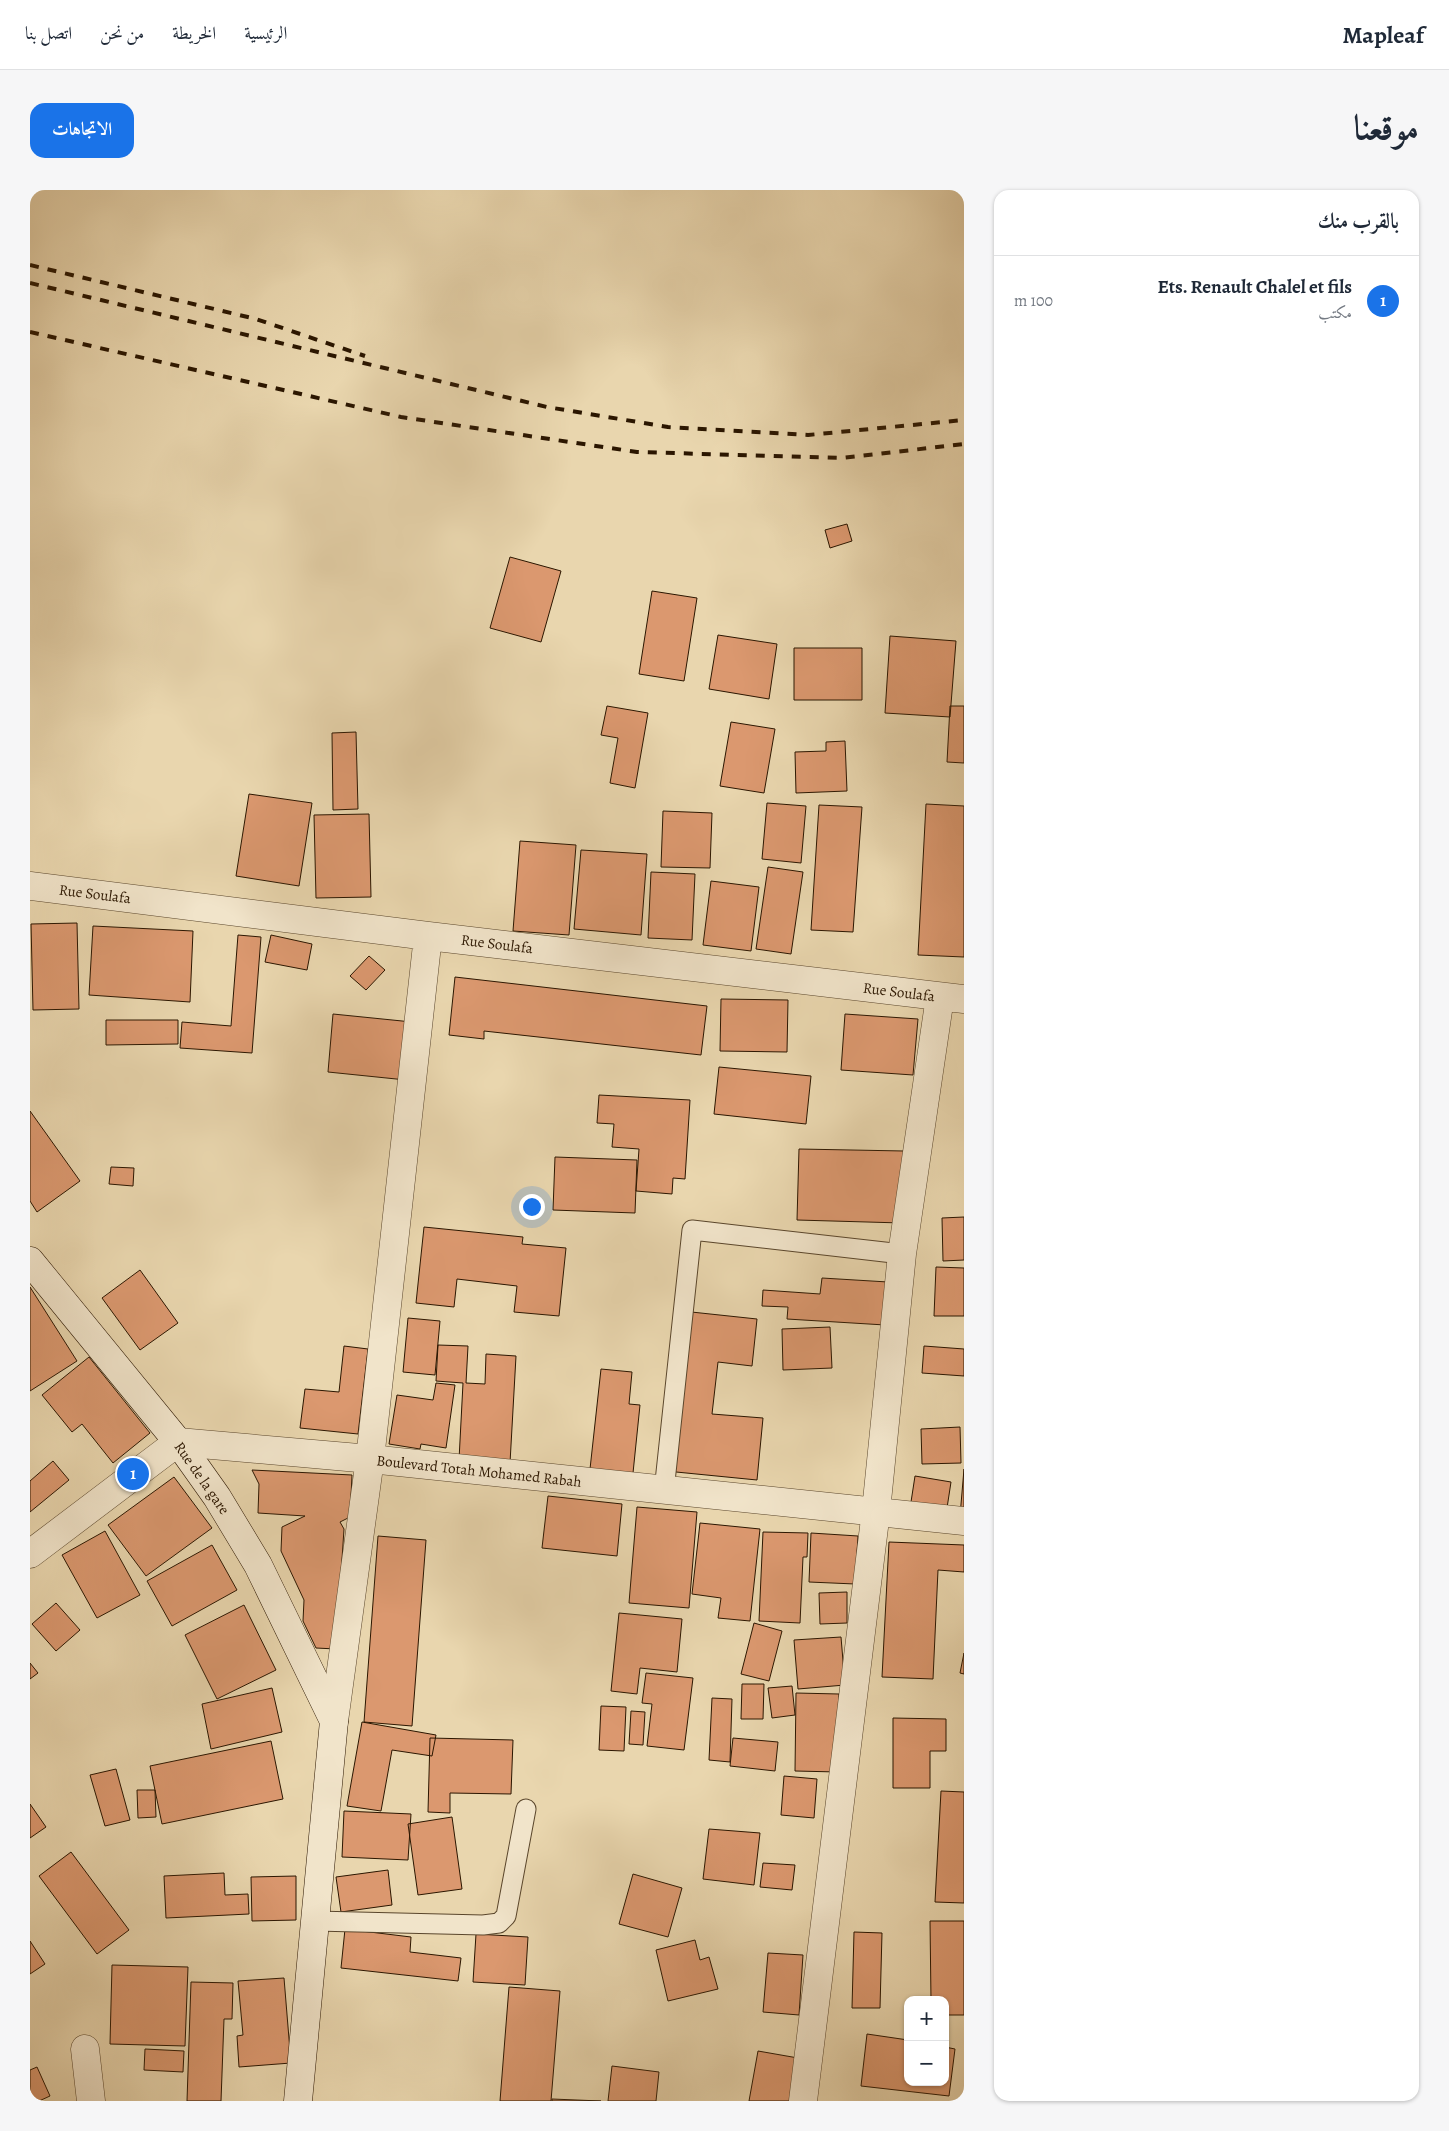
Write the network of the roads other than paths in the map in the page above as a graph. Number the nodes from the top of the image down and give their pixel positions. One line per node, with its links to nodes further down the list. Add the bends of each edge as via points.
1 (30, 886): 2 (street, Rue Soulafa)
2 (428, 936): 3 (street, Rue Soulafa); 7 (street)
3 (952, 998): 4 (street)
4 (902, 1254): 8 (lane, via 692,1230); 9 (street)
5 (30, 1261): 6 (street, Rue de la gare)
6 (178, 1442): 7 (street, Boulevard Totah Mohamed Rabah); 11 (street); 12 (street, Rue de la gare, via 217,1497 258,1565)
7 (370, 1459): 8 (street, Boulevard Totah Mohamed Rabah); 12 (street)
8 (664, 1491): 9 (street, Boulevard Totah Mohamed Rabah)
9 (876, 1511): 10 (street, Boulevard Totah Mohamed Rabah); 18 (street)
10 (964, 1521)
11 (30, 1554)
12 (334, 1721): 14 (street)
13 (526, 1809): 14 (lane, via 506,1916 499,1923)
14 (315, 1921): 17 (street)
15 (85, 2049): 16 (street)
16 (91, 2101)
17 (298, 2101)
18 (803, 2101)

